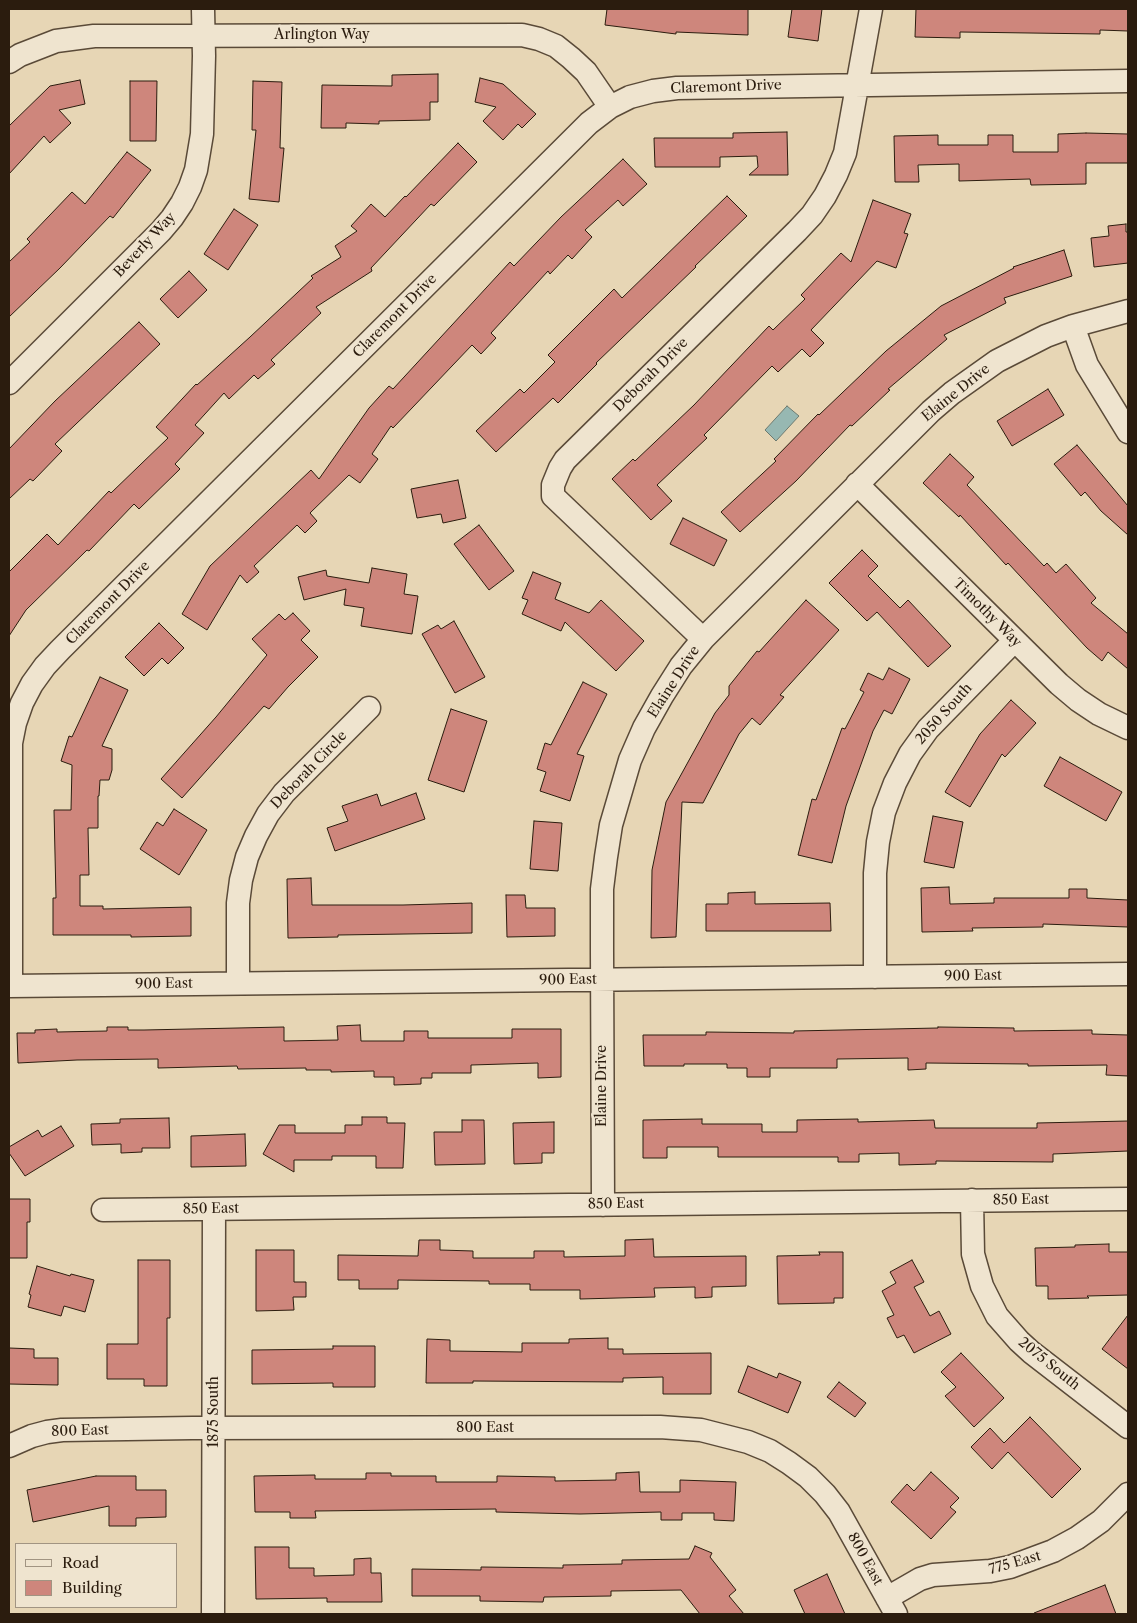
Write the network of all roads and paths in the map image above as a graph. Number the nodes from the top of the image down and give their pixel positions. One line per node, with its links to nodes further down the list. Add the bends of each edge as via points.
1 (203, 9): 3 (street, Beverly Way)
2 (871, 9): 6 (street)
3 (204, 35): 4 (street, Arlington Way, via 75,38 37,47); 7 (street, Arlington Way, via 522,35 539,38 572,58); 10 (street, Beverly Way, via 200,153 182,203 161,231)
4 (9, 62)
5 (1128, 82): 6 (street, Claremont Drive)
6 (858, 84): 7 (street, Claremont Drive, via 676,88 630,97); 13 (street, Deborah Drive, via 845,153 825,196 812,215 565,460 553,485 553,496)
7 (610, 107): 21 (street, Claremont Drive, via 571,140 60,650 32,684 15,723 11,744)
8 (1128, 311): 9 (street, Elaine Drive)
9 (1073, 326): 11 (street, via 1087,365); 12 (street, Elaine Drive, via 1021,348 974,376 931,411)
10 (9, 383)
11 (1128, 432)
12 (857, 484): 13 (street, Elaine Drive); 14 (street, Timothy Way)
13 (703, 639): 19 (street, Elaine Drive, via 681,666 649,720 630,760 620,792 611,825 603,881)
14 (1014, 640): 16 (street, Timothy Way, via 1078,700); 18 (street, 2050 South, via 928,729 895,783 884,812 878,842)
15 (369, 708): 20 (street, Deborah Circle, via 284,794 256,836 247,857 238,903)
16 (1128, 728)
17 (1128, 974): 18 (street, 900 East)
18 (875, 977): 19 (street, 900 East)
19 (602, 980): 20 (street, 900 East); 24 (street, Elaine Drive)
20 (238, 984): 21 (street, 900 East)
21 (10, 986)
22 (1128, 1199): 23 (street, 850 East)
23 (972, 1200): 24 (street, 850 East); 27 (street, 2075 South, via 973,1254 982,1286 997,1316 1031,1352)
24 (603, 1205): 25 (street, 850 East)
25 (214, 1209): 26 (street, 850 East); 28 (street, 1875 South)
26 (103, 1210)
27 (1128, 1427)
28 (214, 1428): 29 (street, 800 East, via 62,1430 32,1436); 31 (street, 800 East, via 660,1427 724,1435 770,1451 808,1477 825,1494 839,1512); 32 (street, 1875 South)
29 (9, 1446)
30 (1128, 1494): 31 (street, 775 East, via 1101,1521 1053,1551 1010,1567 920,1579)
31 (891, 1606)
32 (213, 1614)

